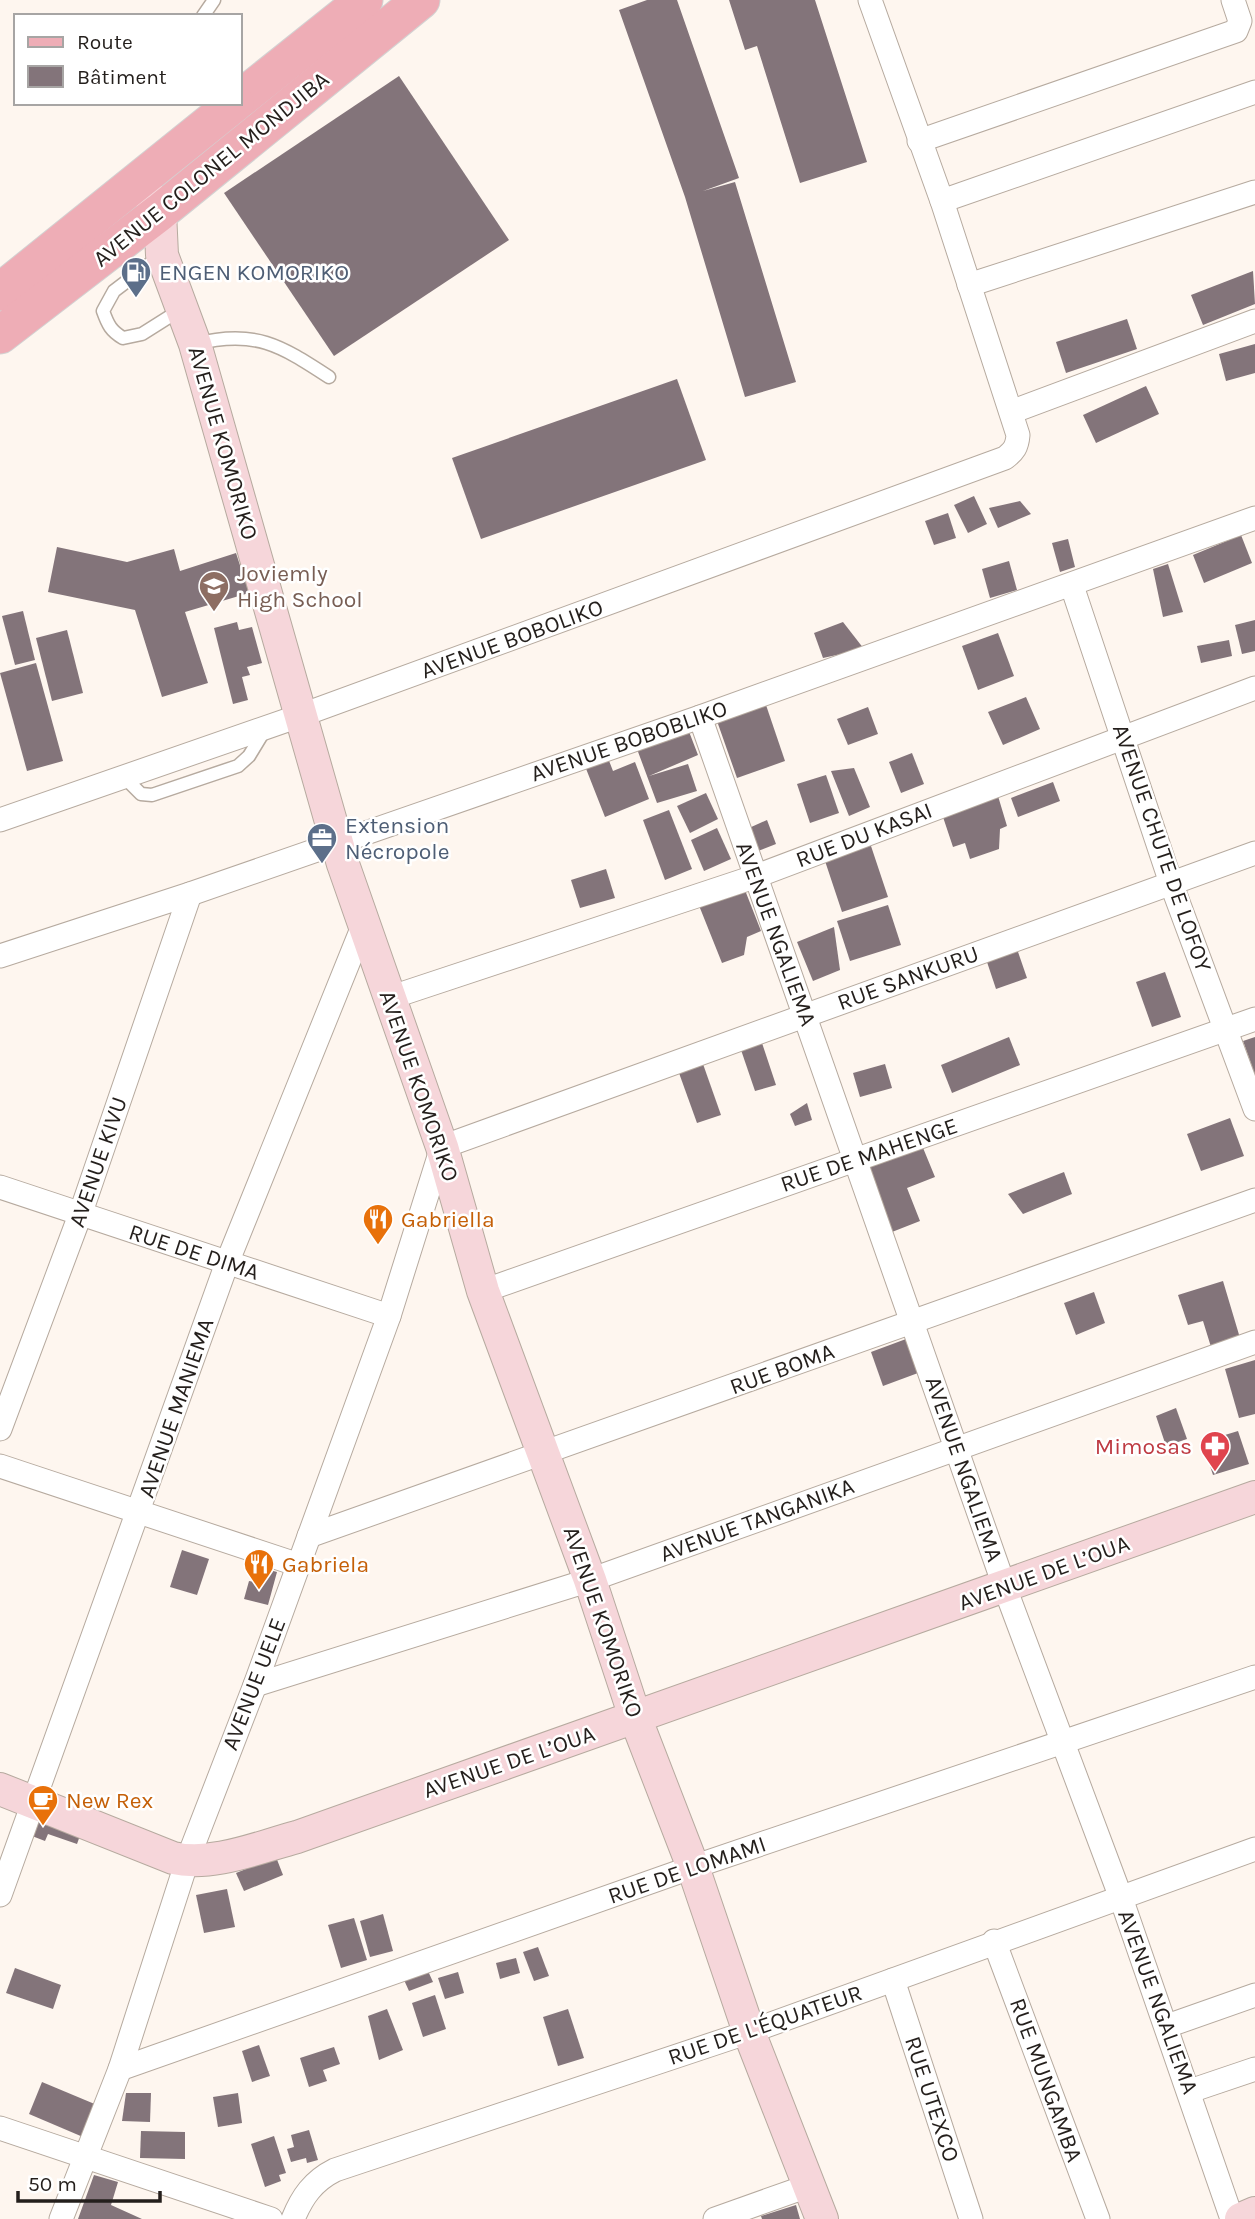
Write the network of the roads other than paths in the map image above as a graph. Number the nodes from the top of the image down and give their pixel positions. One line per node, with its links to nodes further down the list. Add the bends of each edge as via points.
1 (364, 0): 6 (main road, AVENUE COLONEL MONDJIBA)
2 (421, 0): 12 (main road, AVENUE COLONEL MONDJIBA)
3 (870, 0): 8 (street)
4 (1233, 0): 8 (street, via 1240,21 1236,31)
5 (1255, 92): 11 (street)
6 (242, 97)
7 (232, 105): 9 (main road, AVENUE COLONEL MONDJIBA)
8 (919, 141): 11 (street)
9 (138, 180): 12 (street); 15 (main road, AVENUE COLONEL MONDJIBA)
10 (1255, 192): 14 (street)
11 (942, 201): 14 (street)
12 (160, 212): 13 (street, AVENUE KOMORIKO); 18 (main road, AVENUE COLONEL MONDJIBA)
13 (162, 255): 16 (street, AVENUE KOMORIKO); 16 (lane, via 114,291 103,311 106,321 110,330 123,338 142,334)
14 (969, 285): 21 (street)
15 (0, 292)
16 (181, 310): 19 (street, AVENUE KOMORIKO)
17 (1255, 321): 21 (street)
18 (0, 335)
19 (195, 344): 20 (lane, via 251,337 299,357); 25 (street, AVENUE KOMORIKO)
20 (329, 377)
21 (1011, 412): 25 (street, AVENUE BOBOLIKO, via 1017,446 1005,458)
22 (1255, 518): 23 (street, AVENUE BOBOBLIKO)
23 (1072, 586): 26 (street, AVENUE BOBOBLIKO); 27 (street, AVENUE CHUTE DE LOFOY)
24 (1255, 688): 27 (street, RUE DU KASAI)
25 (302, 715): 28 (street, AVENUE BOBOLIKO); 29 (street, AVENUE KOMORIKO)
26 (700, 717): 29 (street, AVENUE BOBOBLIKO); 31 (street, AVENUE NGALIEMA)
27 (1122, 737): 31 (street, RUE DU KASAI); 32 (street, AVENUE CHUTE DE LOFOY)
28 (0, 820)
29 (337, 843): 33 (street, AVENUE BOBOBLIKO); 34 (street, AVENUE KOMORIKO)
30 (1255, 853): 32 (street, RUE SANKURU)
31 (754, 877): 36 (street, RUE DU KASAI); 37 (street, AVENUE NGALIEMA)
32 (1171, 883): 37 (street, RUE SANKURU); 39 (street, AVENUE CHUTE DE LOFOY)
33 (190, 894): 35 (street, AVENUE BOBOBLIKO); 45 (street, AVENUE KIVU)
34 (363, 926): 36 (street, AVENUE KOMORIKO); 46 (street, AVENUE MANIEMA)
35 (0, 956)
36 (389, 998): 41 (street, AVENUE KOMORIKO)
37 (806, 1015): 41 (street, RUE SANKURU); 42 (street, AVENUE NGALIEMA)
38 (1255, 1019): 39 (street, RUE DE MAHENGE)
39 (1227, 1029): 40 (street, AVENUE CHUTE DE LOFOY); 42 (street, RUE DE MAHENGE)
40 (1255, 1109)
41 (442, 1147): 47 (street, AVENUE KOMORIKO); 48 (street, AVENUE UELE)
42 (857, 1160): 47 (street, RUE DE MAHENGE); 49 (street, AVENUE NGALIEMA)
43 (0, 1187): 45 (street, RUE DE DIMA)
44 (1255, 1200): 49 (street, RUE BOMA)
45 (80, 1215): 46 (street, RUE DE DIMA); 51 (street, AVENUE KIVU)
46 (227, 1264): 48 (street, RUE DE DIMA); 56 (street, AVENUE MANIEMA)
47 (482, 1291): 53 (street, AVENUE KOMORIKO)
48 (389, 1316): 57 (street, AVENUE UELE)
49 (912, 1322): 52 (street, AVENUE NGALIEMA); 53 (street, RUE BOMA)
50 (1255, 1342): 52 (street, AVENUE TANGANIKA)
51 (0, 1429)
52 (958, 1449): 59 (street, AVENUE TANGANIKA); 60 (street, AVENUE NGALIEMA)
53 (544, 1454): 57 (street, RUE BOMA); 59 (street, AVENUE KOMORIKO)
54 (0, 1466): 56 (street)
55 (1255, 1497): 60 (street, AVENUE DE L’OUA)
56 (139, 1512): 58 (street); 66 (street, AVENUE MANIEMA)
57 (309, 1536): 58 (street, AVENUE UELE)
58 (299, 1565): 62 (street, AVENUE UELE)
59 (590, 1580): 62 (street, AVENUE TANGANIKA); 63 (street, AVENUE KOMORIKO)
60 (1005, 1588): 63 (street, AVENUE DE L’OUA); 64 (street, AVENUE NGALIEMA)
61 (1255, 1676): 64 (street, RUE DE LOMAMI)
62 (255, 1685): 68 (street, AVENUE UELE)
63 (635, 1717): 68 (street, AVENUE DE L’OUA, via 297,1837); 69 (street, AVENUE KOMORIKO)
64 (1064, 1742): 69 (street, RUE DE LOMAMI); 71 (street, AVENUE NGALIEMA)
65 (0, 1789): 66 (street, AVENUE DE L’OUA)
66 (32, 1802): 68 (street, AVENUE DE L’OUA); 70 (street, AVENUE MANIEMA)
67 (1255, 1849): 71 (street, RUE DE L'ÉQUATEUR)
68 (187, 1861): 77 (street, AVENUE UELE)
69 (693, 1867): 76 (street, AVENUE KOMORIKO); 77 (street, RUE DE LOMAMI)
70 (0, 1895)
71 (1121, 1898): 72 (street, RUE DE L'ÉQUATEUR); 75 (street, AVENUE NGALIEMA)
72 (994, 1941): 73 (street, RUE DE L'ÉQUATEUR); 90 (street, RUE MUNGAMBA)
73 (893, 1980): 76 (street, RUE DE L'ÉQUATEUR); 89 (street, RUE UTEXCO)
74 (1255, 1995): 75 (street)
75 (1167, 2026): 79 (street, AVENUE NGALIEMA)
76 (749, 2032): 82 (street, AVENUE KOMORIKO); 86 (street, RUE DE L'ÉQUATEUR, via 335,2171 313,2184)
77 (120, 2069): 81 (street, AVENUE UELE)
78 (1255, 2069): 79 (street)
79 (1190, 2091): 91 (street, AVENUE NGALIEMA)
80 (0, 2128): 81 (street)
81 (85, 2158): 84 (street, AVENUE UELE); 85 (street)
82 (808, 2186): 87 (street); 88 (street, AVENUE KOMORIKO)
83 (1255, 2213): 92 (street)
84 (61, 2219)
85 (271, 2219)
86 (293, 2219)
87 (715, 2219)
88 (822, 2219)
89 (971, 2219)
90 (1098, 2219)
91 (1233, 2219)
92 (1241, 2219)

